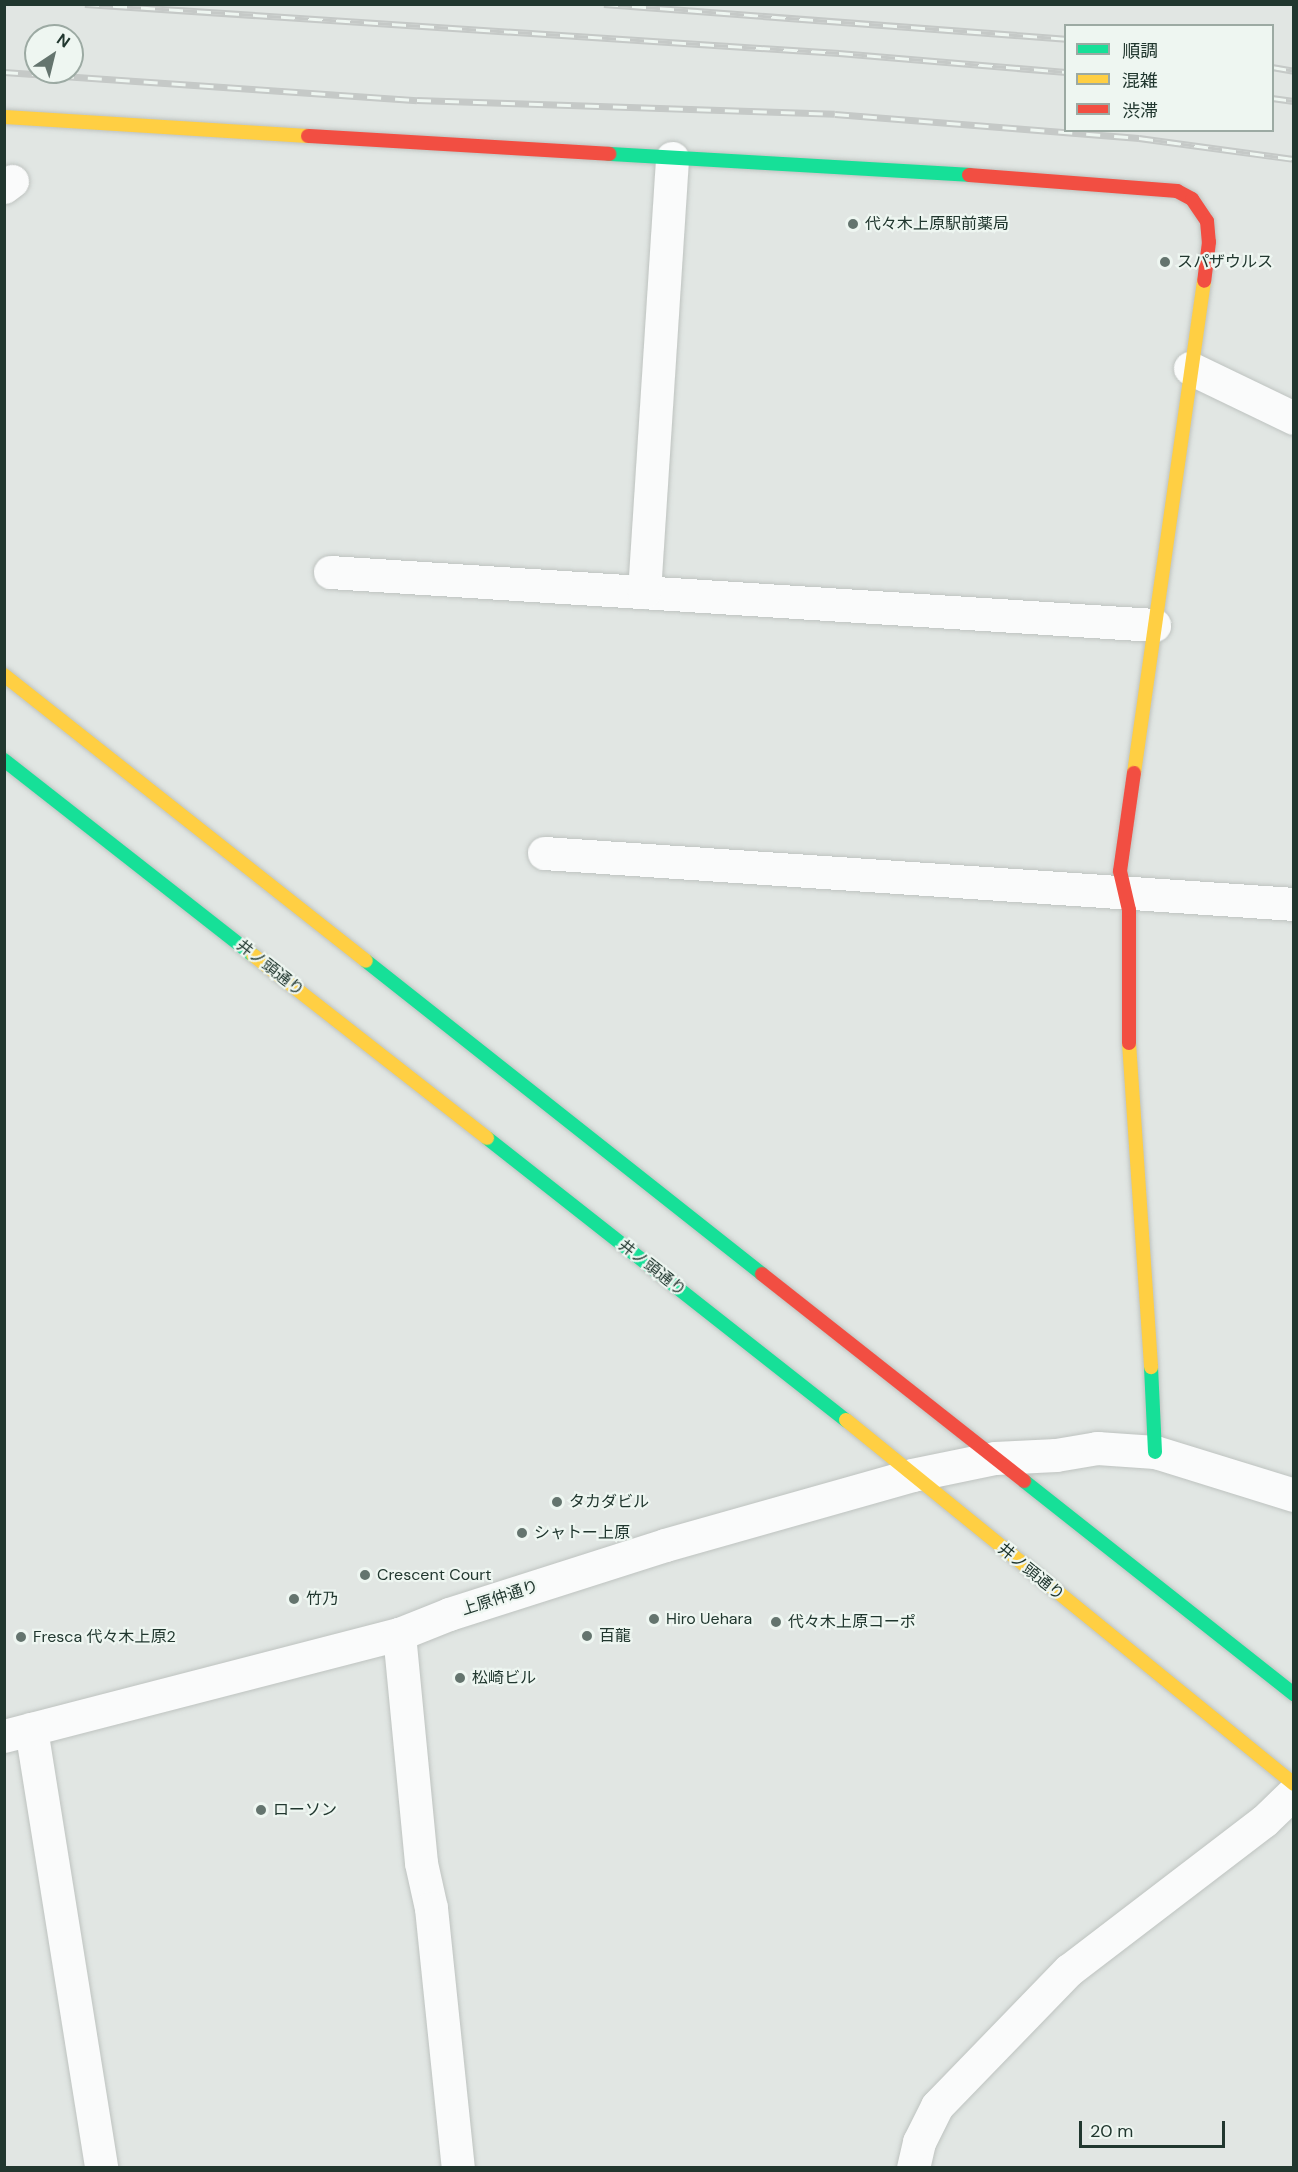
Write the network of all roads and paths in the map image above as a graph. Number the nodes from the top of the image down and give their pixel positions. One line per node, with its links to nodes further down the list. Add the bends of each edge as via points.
1 (4, 117): 2 (main road)
2 (672, 158): 3 (main road, via 723,158 1177,191 1202,211 1209,242); 6 (street)
3 (1190, 368): 4 (street); 7 (main road)
4 (1293, 418)
5 (330, 572): 6 (street)
6 (644, 592): 7 (street)
7 (1154, 625): 11 (main road, via 1120,871)
8 (4, 675): 14 (main road)
9 (4, 760): 15 (main road, 井ノ頭通り)
10 (544, 853): 11 (street)
11 (1124, 891): 12 (street); 13 (main road, via 1129,910 1126,1009 1145,1252)
12 (1293, 904)
13 (1155, 1452): 14 (street, 上原仲通り, via 1096,1448 1056,1455); 16 (street, 上原仲通り)
14 (995, 1458): 15 (street, 上原仲通り); 18 (main road)
15 (912, 1475): 17 (street, 上原仲通り, via 665,1545 449,1614); 20 (main road, 井ノ頭通り)
16 (1293, 1495)
17 (399, 1634): 19 (street, 上原仲通り); 23 (street, via 421,1863 431,1908)
18 (1293, 1694)
19 (18, 1732): 22 (street)
20 (1293, 1784)
21 (1293, 1792): 24 (street, via 1264,1821 1069,1970 937,2106 919,2142)
22 (101, 2168)
23 (458, 2168)
24 (913, 2168)

